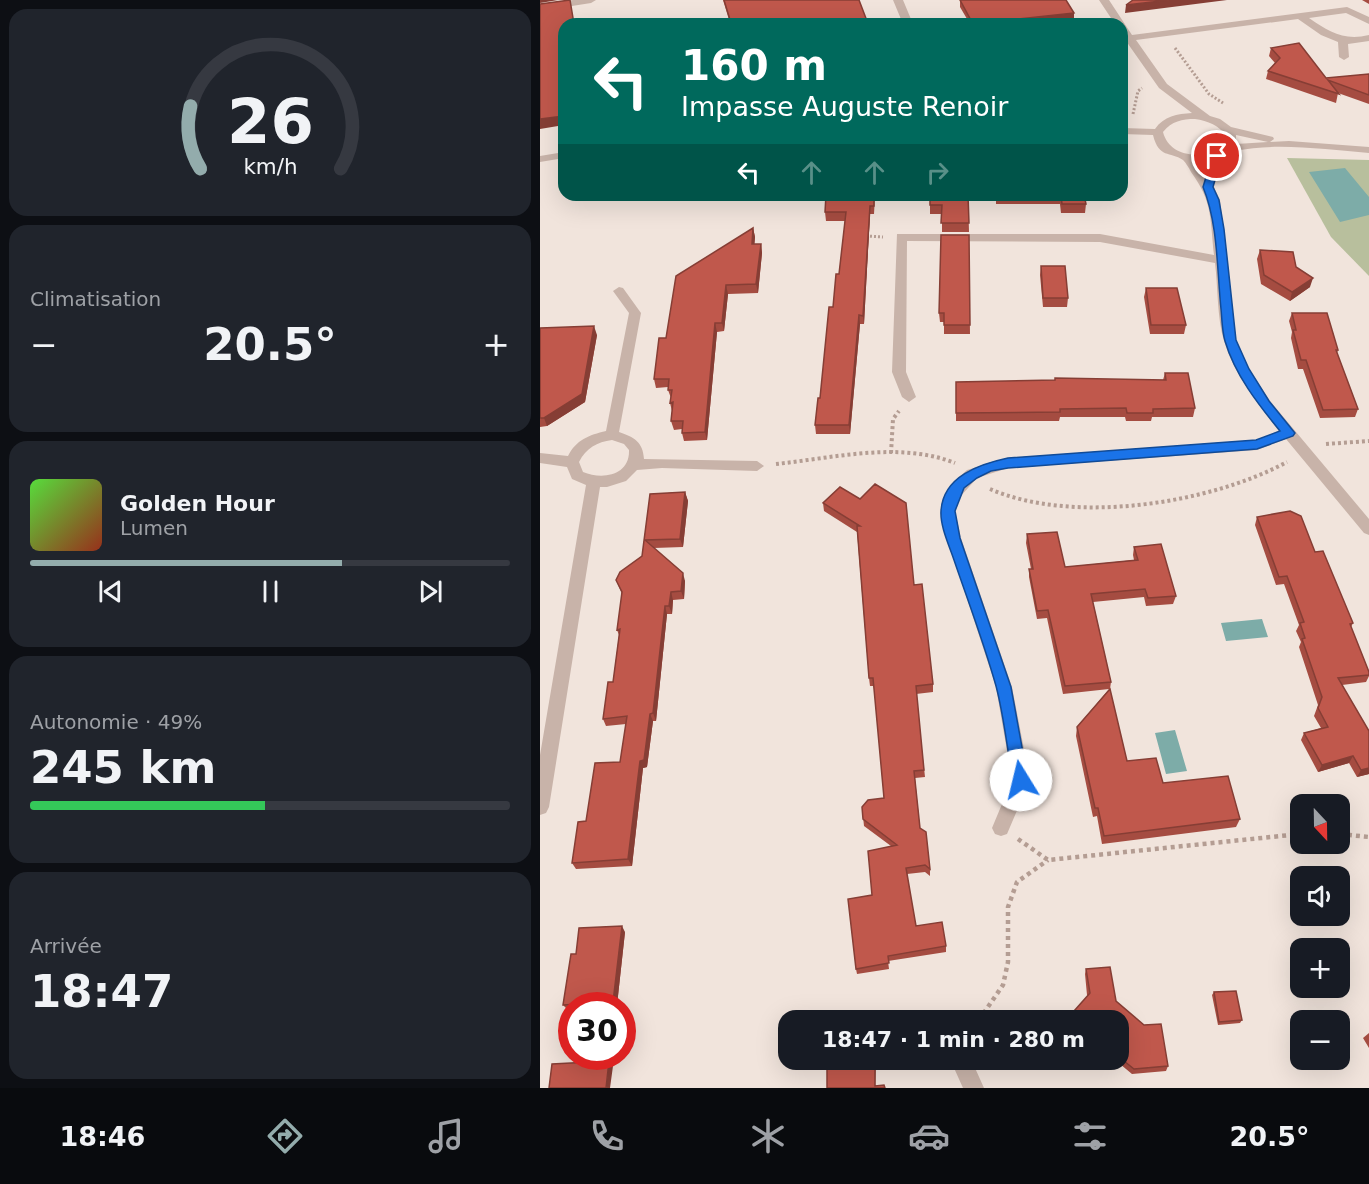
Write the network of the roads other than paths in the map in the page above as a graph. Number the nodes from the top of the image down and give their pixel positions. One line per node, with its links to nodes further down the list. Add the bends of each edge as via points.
1 (591, 0): 4 (street)
2 (897, 0): 6 (street)
3 (1104, 0): 7 (street)
4 (540, 8)
5 (1300, 16): 8 (street, via 1347,10); 9 (street); 12 (street)
6 (905, 18)
7 (1116, 18)
8 (1369, 21)
9 (1128, 38)
10 (1369, 38): 12 (street)
11 (1128, 42): 14 (street)
12 (1343, 42): 13 (street)
13 (1344, 57)
14 (1161, 83): 15 (street); 16 (street)
15 (1170, 111): 16 (street); 19 (street)
16 (1206, 118): 17 (street)
17 (1228, 130): 20 (street); 21 (street)
18 (1128, 131): 19 (street)
19 (1158, 132): 25 (street, via 1164,147)
20 (1289, 144): 21 (street); 22 (street)
21 (1230, 148): 24 (street)
22 (1369, 150)
23 (558, 155): 26 (street)
24 (1217, 156): 25 (street); 27 (street)
25 (1186, 157): 27 (street)
26 (540, 159)
27 (1208, 187): 28 (street, via 1214,200)
28 (1222, 260): 30 (street, via 1100,238 901,237 899,372); 31 (street, via 1230,340 1243,370)
29 (619, 291): 32 (street, via 634,313)
30 (909, 397)
31 (1288, 433): 38 (street); 40 (street, via 1257,445 1008,463 972,474 960,485 948,511 1004,687 1021,780)
32 (612, 435): 34 (street, via 590,440 575,453); 35 (street, via 634,444 638,458)
33 (540, 458): 34 (street)
34 (572, 462): 37 (street, via 577,475)
35 (635, 465): 36 (street); 37 (street, via 613,481)
36 (757, 466)
37 (593, 483): 39 (street)
38 (1369, 529)
39 (540, 807)
40 (1001, 828)
41 (965, 1070): 42 (street)
42 (974, 1088)

